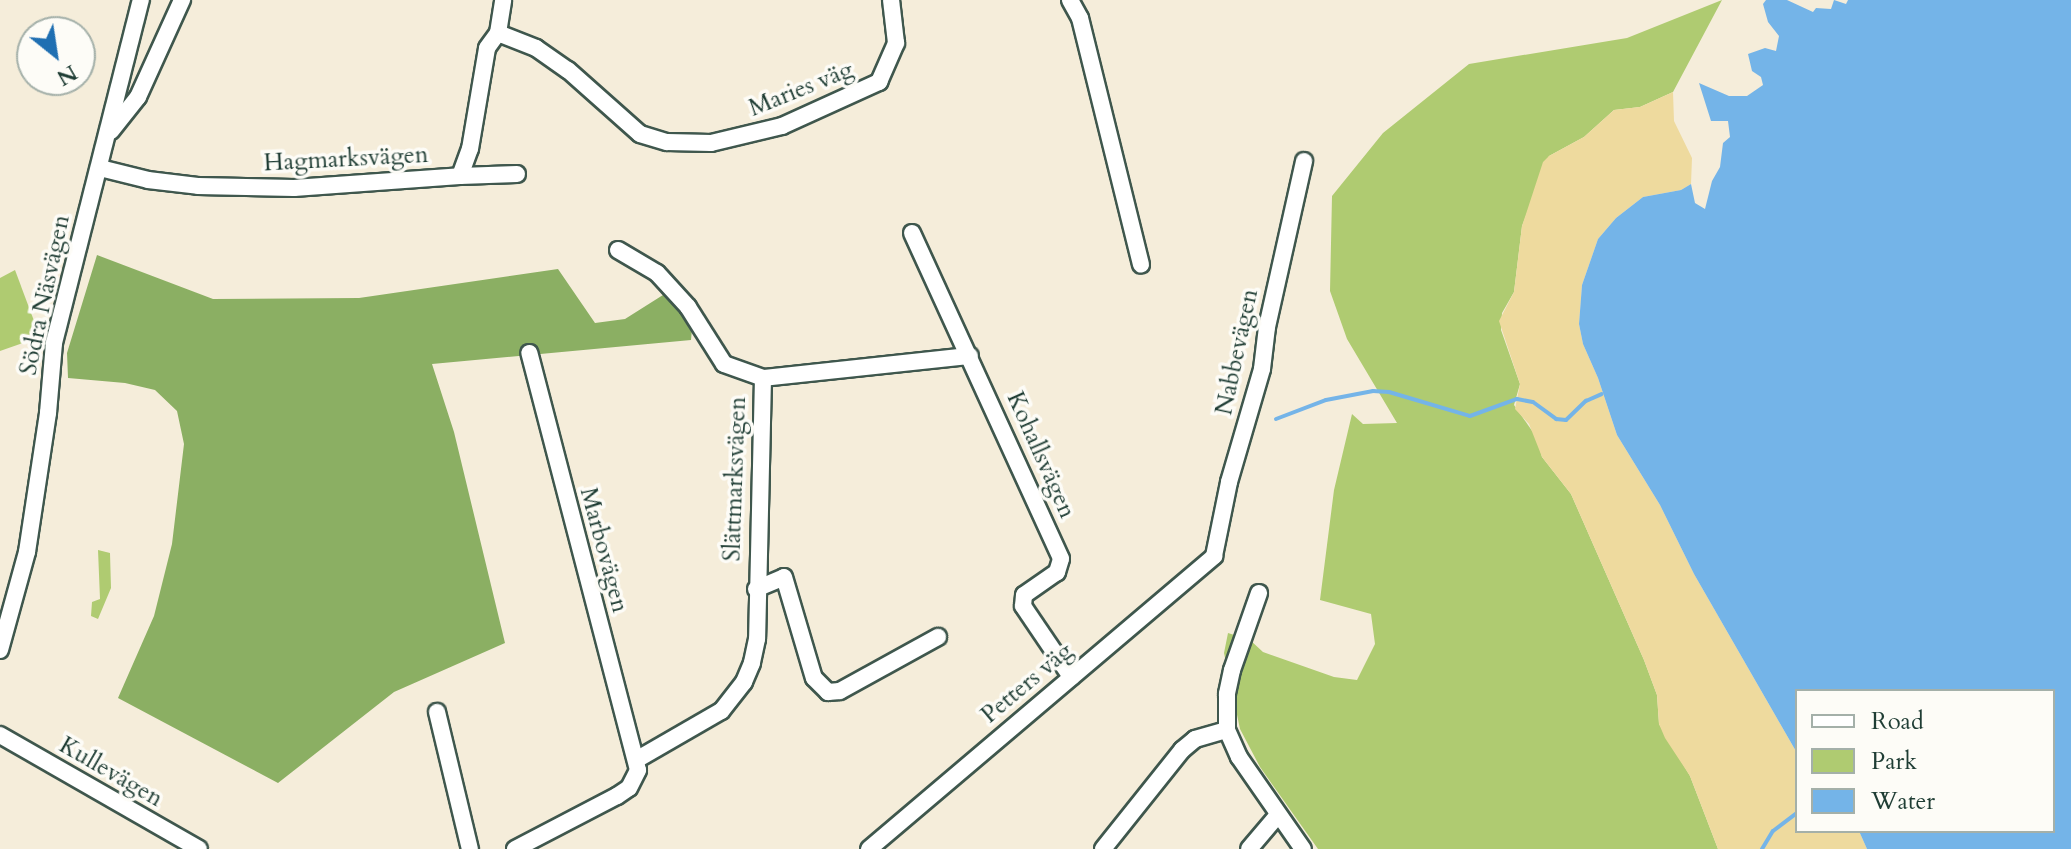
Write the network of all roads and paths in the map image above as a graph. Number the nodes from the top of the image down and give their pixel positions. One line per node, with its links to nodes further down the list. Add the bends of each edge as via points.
1 (141, 0): 7 (street, Södra Näsvägen)
2 (182, 0): 7 (street, via 138,97)
3 (503, 0): 6 (street, Hagmarksvägen)
4 (891, 0): 6 (street, Maries väg, via 896,43 879,82 782,126 711,143 667,142 640,134 568,70 536,48)
5 (1070, 0): 14 (street, via 1080,18)
6 (498, 33): 11 (street, Hagmarksvägen, via 487,48 470,149)
7 (110, 132): 9 (street, Södra Näsvägen)
8 (1304, 161): 18 (street, Nabbevägen, via 1262,369 1229,482)
9 (100, 168): 11 (street, Hagmarksvägen, via 198,186 294,188); 22 (street, Södra Näsvägen, via 54,343 27,552)
10 (517, 174): 11 (street)
11 (460, 176)
12 (912, 233): 16 (street, Kohallsvägen)
13 (618, 250): 17 (street, Slättmarksvägen, via 657,273 699,320 724,364)
14 (1141, 265)
15 (529, 353): 27 (street, Marbovägen, via 576,544)
16 (970, 356): 17 (street); 23 (street, Kohallsvägen, via 1061,559 1057,572 1024,595 1023,606)
17 (763, 378): 19 (street, Slättmarksvägen)
18 (1215, 554): 23 (street, Petters väg)
19 (756, 589): 21 (street, Slättmarksvägen, via 784,577 814,678 828,692 840,691); 27 (street, Slättmarksvägen, via 755,652 736,695 721,711)
20 (1259, 593): 25 (street, via 1232,670)
21 (938, 637)
22 (0, 650)
23 (1071, 677): 32 (street, Petters väg)
24 (437, 712): 30 (street)
25 (1227, 730): 28 (street); 33 (street, via 1195,739 1182,750)
26 (0, 735): 29 (street, Kullevägen)
27 (638, 759): 31 (street, via 629,788)
28 (1277, 816): 34 (street); 35 (street)
29 (199, 849)
30 (470, 849)
31 (515, 849)
32 (869, 849)
33 (1103, 849)
34 (1249, 849)
35 (1303, 849)

